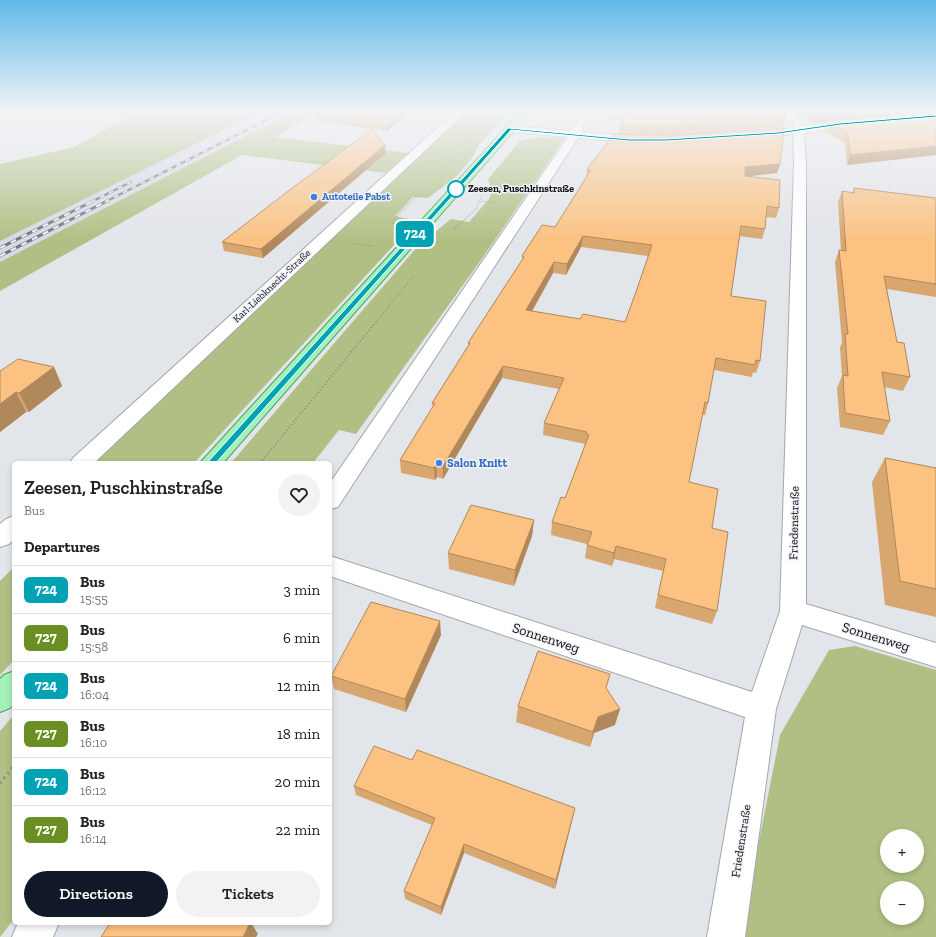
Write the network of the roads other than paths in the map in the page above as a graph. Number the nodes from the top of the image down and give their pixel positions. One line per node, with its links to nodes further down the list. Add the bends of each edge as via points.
1 (416, 154): 5 (street, Karl-Liebknecht-Straße)
2 (488, 154): 6 (main road)
3 (562, 154): 7 (street)
4 (796, 154): 11 (street, Friedenstraße, via 800,163)
5 (83, 461)
6 (213, 461)
7 (332, 498)
8 (12, 527): 9 (street)
9 (0, 538)
10 (332, 567): 15 (street, Sonnenweg)
11 (793, 611): 12 (street, Sonnenweg); 15 (street, Friedenstraße)
12 (936, 655)
13 (12, 686): 14 (main road)
14 (0, 700)
15 (761, 709): 18 (street, Friedenstraße)
16 (40, 925): 17 (street)
17 (31, 937)
18 (726, 937)

